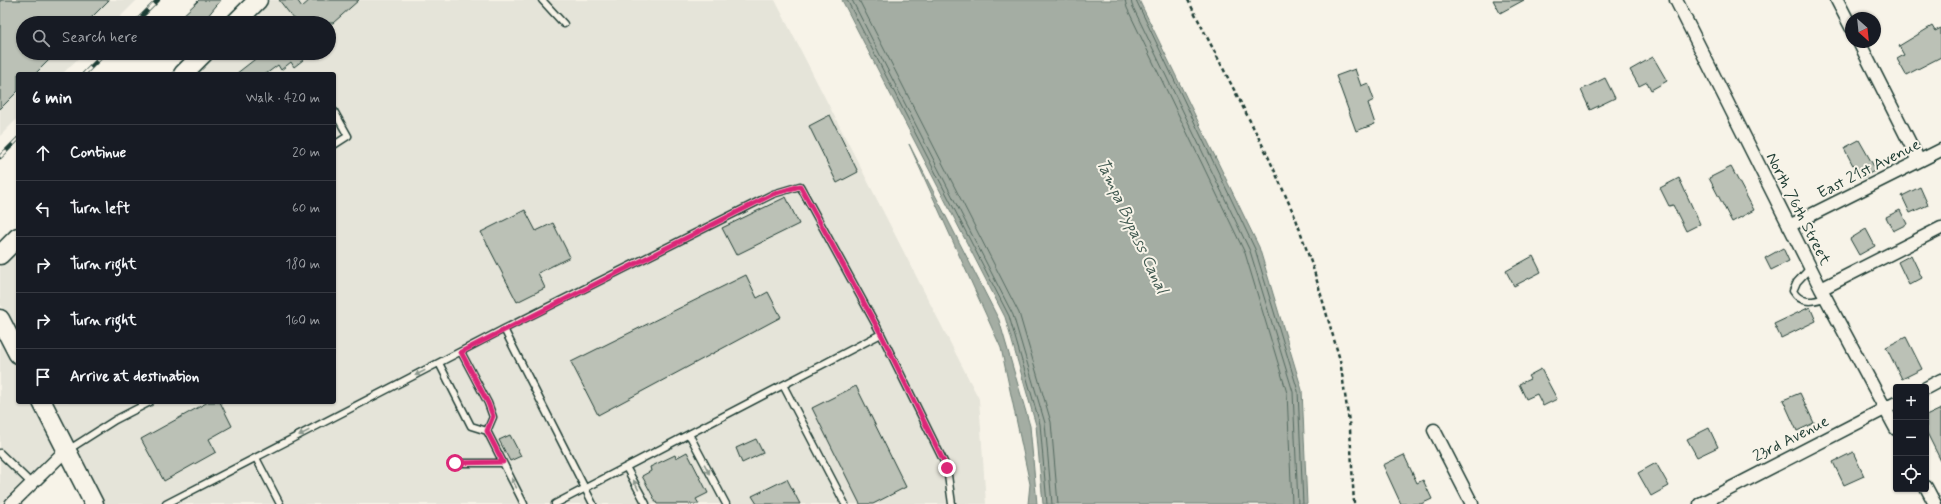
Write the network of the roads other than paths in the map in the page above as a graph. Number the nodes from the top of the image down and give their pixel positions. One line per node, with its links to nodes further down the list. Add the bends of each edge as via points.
1 (258, 0): 6 (main road)
2 (542, 0): 7 (lane)
3 (1676, 0): 15 (street, North 76th Street)
4 (1837, 0): 5 (street)
5 (1845, 15)
6 (242, 16)
7 (564, 24)
8 (1861, 48): 14 (street)
9 (197, 60): 10 (main road)
10 (185, 72)
11 (336, 115): 12 (lane, via 348,136)
12 (336, 144)
13 (1941, 150): 14 (street, East 21st Avenue)
14 (1919, 161): 15 (street, East 21st Avenue)
15 (1789, 226): 19 (street, North 76th Street)
16 (1941, 228): 20 (street)
17 (16, 239): 18 (main road)
18 (0, 255)
19 (1810, 268): 20 (street, North 76th Street); 20 (lane, via 1797,282 1793,291 1800,300 1806,302)
20 (1823, 294): 32 (street, North 76th Street)
21 (0, 319): 24 (main road)
22 (504, 330): 23 (lane, via 773,194 800,186); 25 (lane); 44 (lane)
23 (881, 334): 28 (lane); 56 (lane, via 947,468)
24 (16, 350)
25 (461, 352): 26 (lane); 35 (lane, via 493,416)
26 (439, 363): 35 (lane, via 471,426); 39 (lane, one-way to 39)
27 (1941, 380): 29 (street)
28 (783, 385): 36 (lane); 55 (lane)
29 (1929, 386)
30 (43, 404): 37 (main road)
31 (146, 404): 37 (lane)
32 (1891, 406): 33 (street, North 76th Street); 58 (street, 23rd Avenue)
33 (1894, 420)
34 (1434, 430): 57 (street)
35 (487, 431): 40 (lane)
36 (689, 434): 42 (lane); 54 (lane, one-way to 54)
37 (66, 450): 43 (street); 47 (main road)
38 (0, 453): 43 (lane)
39 (256, 458): 48 (lane); 49 (lane)
40 (503, 462): 41 (lane); 50 (lane, one-way to 40)
41 (455, 463)
42 (626, 467): 44 (lane); 53 (lane, one-way to 42)
43 (32, 484): 46 (street)
44 (585, 488): 51 (lane); 52 (lane)
45 (1928, 492): 59 (street)
46 (11, 504)
47 (94, 504)
48 (166, 504)
49 (280, 504)
50 (524, 504)
51 (555, 504)
52 (593, 504)
53 (646, 504)
54 (726, 504)
55 (845, 504)
56 (952, 504)
57 (1472, 504)
58 (1700, 504)
59 (1934, 504)

